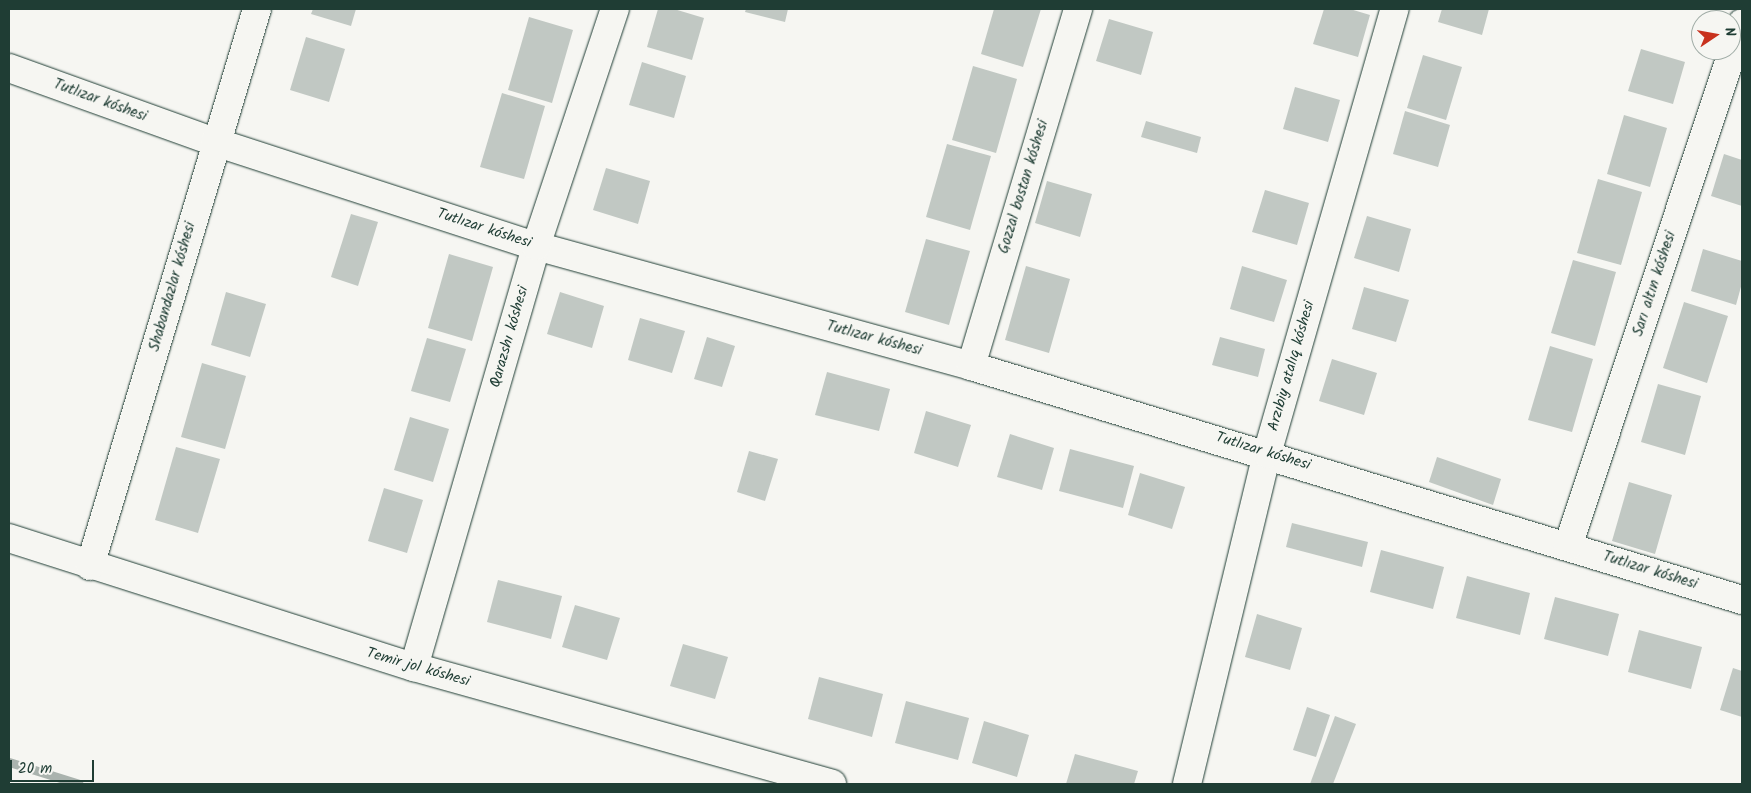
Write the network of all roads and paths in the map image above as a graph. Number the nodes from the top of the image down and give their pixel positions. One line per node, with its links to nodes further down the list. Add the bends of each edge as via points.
1 (257, 9): 7 (street, Shabandazlar kóshesi)
2 (615, 9): 8 (street, Qarazshı kóshesi)
3 (1078, 9): 9 (street, Gozzal bostan kóshesi)
4 (1395, 9): 10 (street, Arzıbiy atalıq kóshesi)
5 (1742, 23): 12 (street, Sarı altın kóshesi)
6 (9, 68): 7 (street, Tutlızar kóshesi)
7 (215, 142): 8 (street, Tutlızar kóshesi); 13 (street, Shabandazlar kóshesi)
8 (536, 246): 9 (street, Tutlızar kóshesi); 15 (street, Qarazshı kóshesi)
9 (971, 366): 10 (street, Tutlızar kóshesi)
10 (1267, 454): 12 (street, Tutlızar kóshesi); 17 (street, Arzıbiy atalıq kóshesi)
11 (9, 538): 13 (street, Temir jol kóshesi)
12 (1568, 546): 14 (street, Tutlızar kóshesi)
13 (90, 566): 15 (street, Temir jol kóshesi)
14 (1742, 600)
15 (414, 667): 16 (street, Temir jol kóshesi)
16 (832, 784)
17 (1187, 784)

